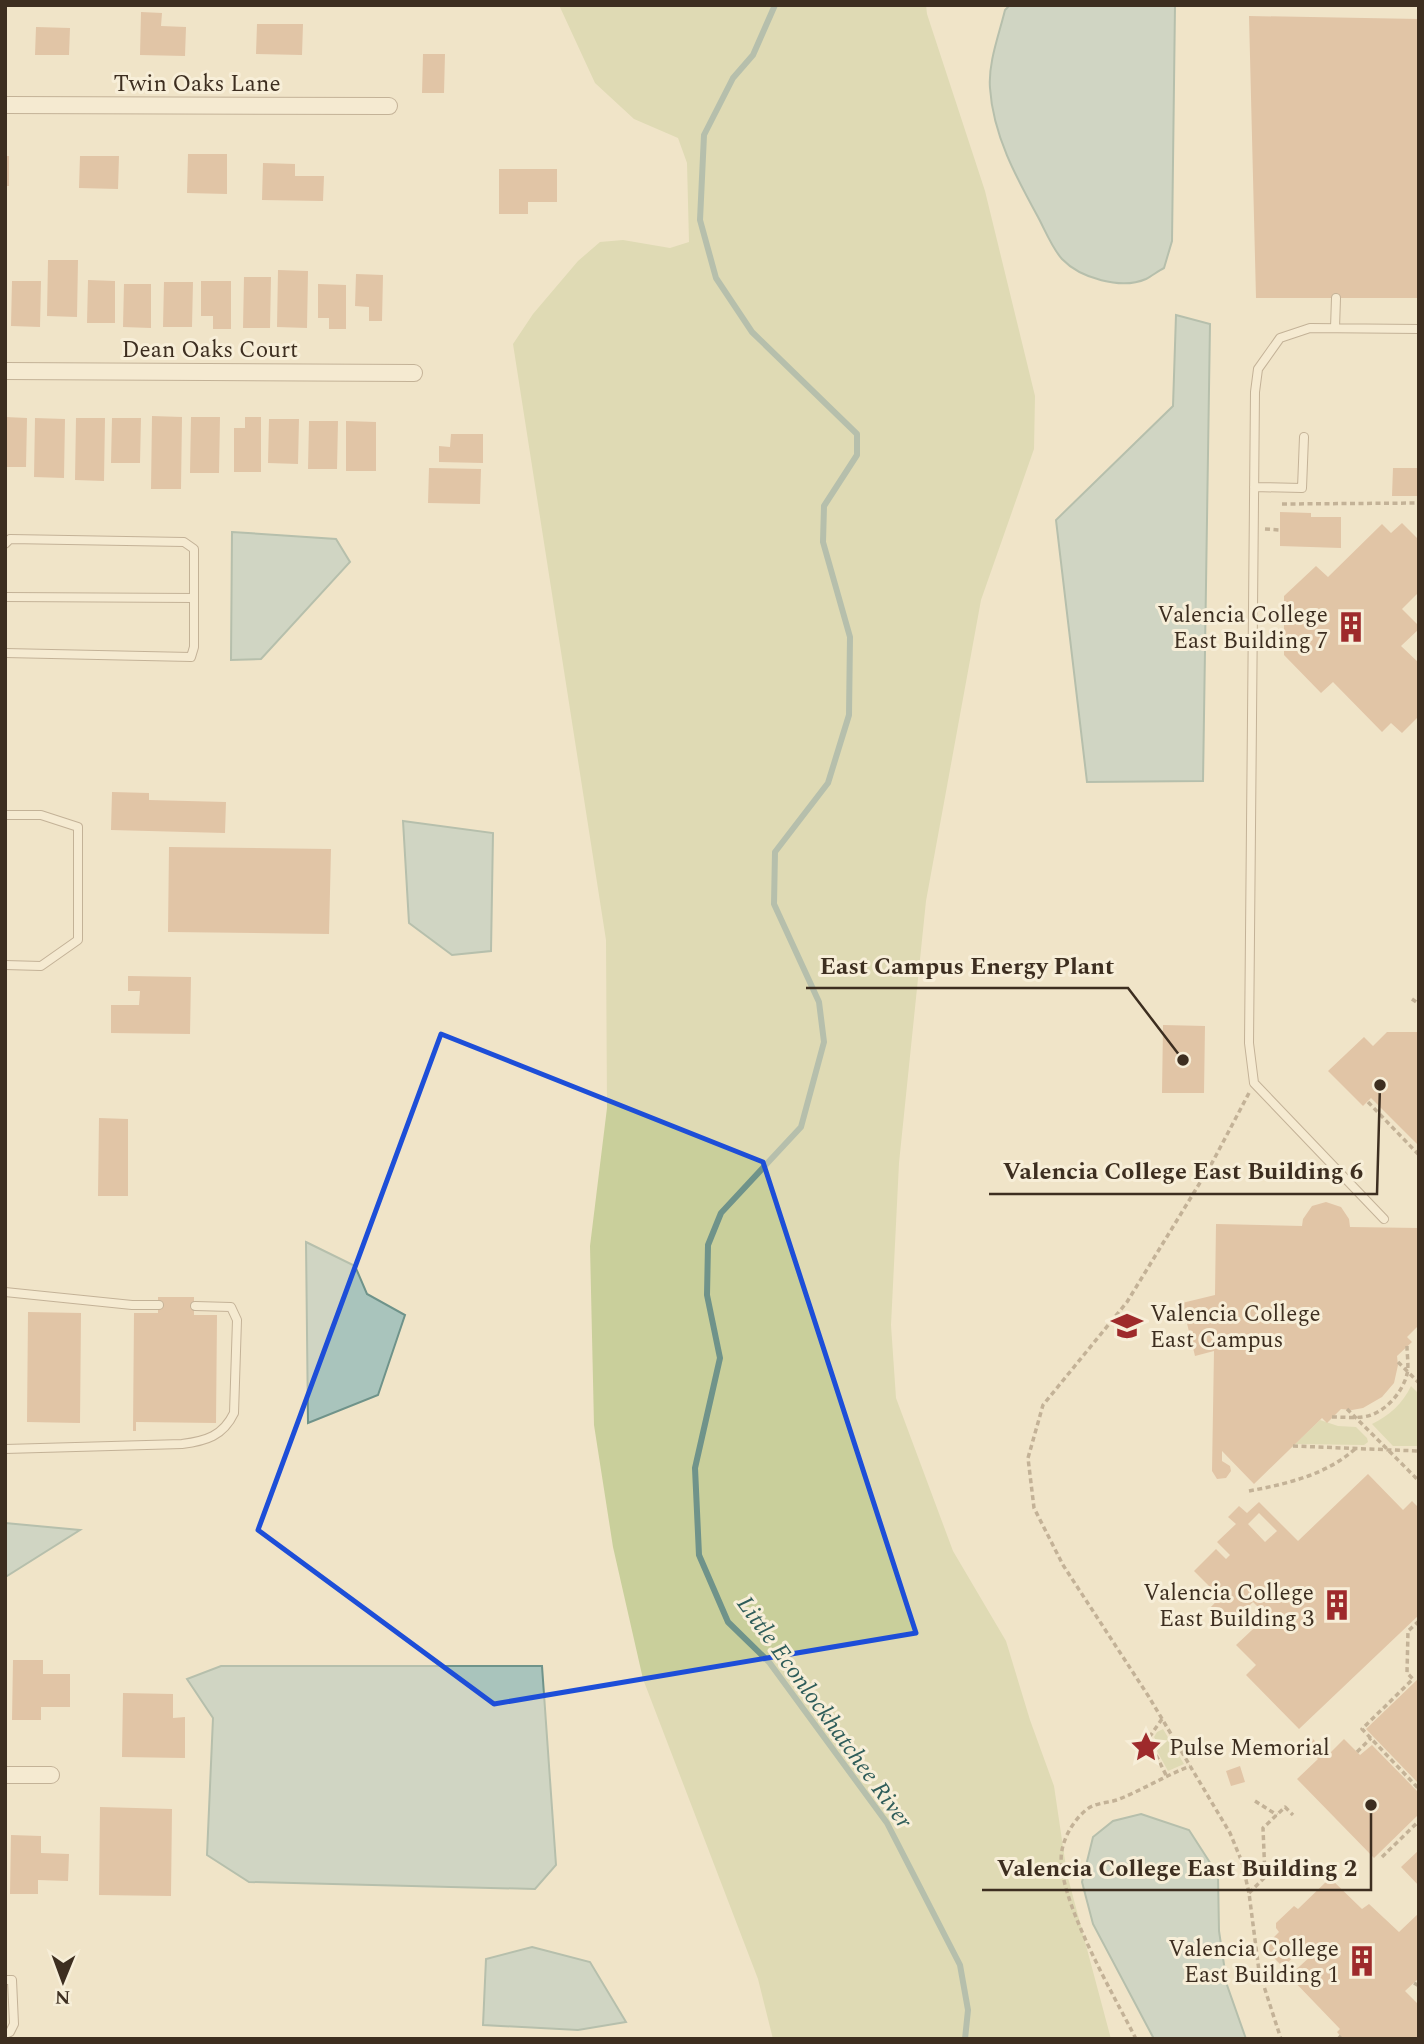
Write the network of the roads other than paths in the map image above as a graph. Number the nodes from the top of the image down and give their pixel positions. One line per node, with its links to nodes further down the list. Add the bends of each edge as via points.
1 (5, 105): 2 (street, Twin Oaks Lane)
2 (389, 106)
3 (1335, 298): 4 (lane)
4 (1335, 328): 5 (lane); 9 (lane, via 1310,328 1280,338 1258,369)
5 (1419, 329)
6 (5, 371): 7 (street, Dean Oaks Court)
7 (414, 373)
8 (1304, 437): 9 (lane, via 1301,488)
9 (1254, 487): 16 (lane, via 1249,1044 1254,1083)
10 (5, 544): 12 (lane, via 10,539 184,542 194,549)
11 (5, 597): 12 (lane)
12 (194, 598): 13 (lane, via 191,657)
13 (5, 653)
14 (5, 815): 15 (lane, via 41,815 78,827 78,940 41,966)
15 (5, 965)
16 (1384, 1219)
17 (5, 1292): 18 (lane)
18 (159, 1305)
19 (195, 1306): 20 (lane, via 231,1307 237,1320 234,1413 216,1436 182,1444)
20 (5, 1448)
21 (5, 1775): 22 (street)
22 (51, 1775)
23 (5, 1980): 24 (lane, via 12,1980 14,2024)
24 (5, 2034)

